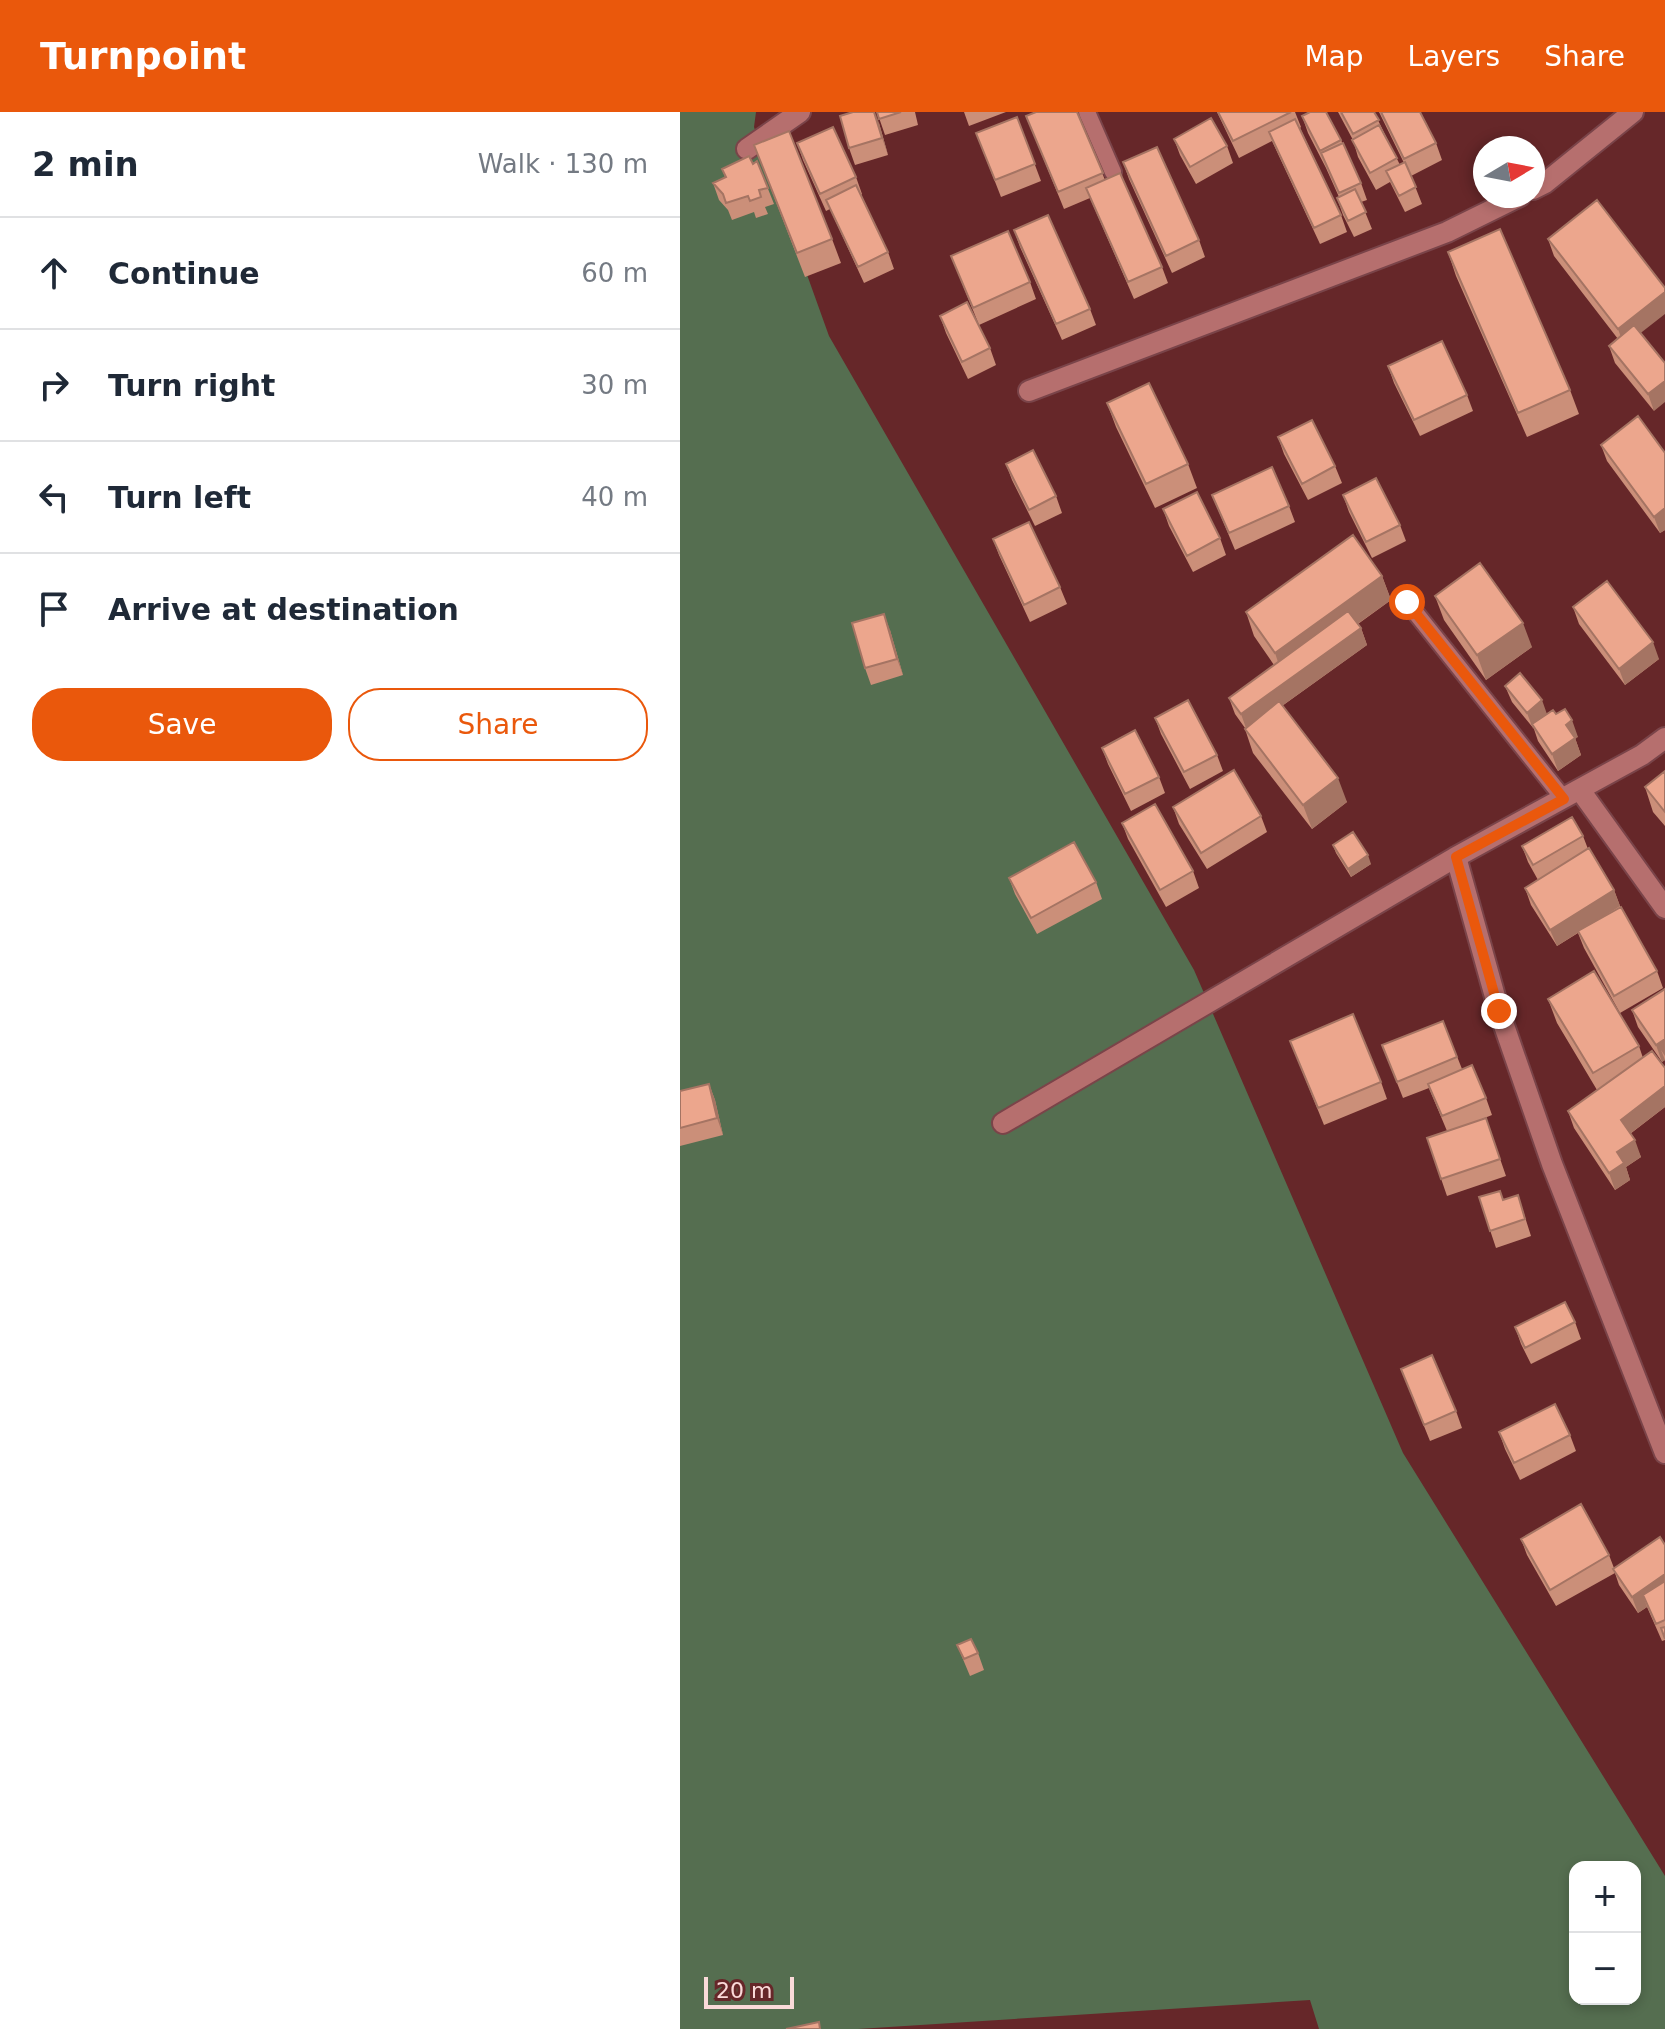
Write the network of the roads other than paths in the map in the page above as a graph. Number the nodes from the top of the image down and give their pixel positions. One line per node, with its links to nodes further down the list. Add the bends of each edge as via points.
1 (800, 112): 4 (street)
2 (1087, 112): 5 (lane)
3 (1633, 112): 6 (street)
4 (747, 149)
5 (1113, 172)
6 (1545, 183)
7 (1496, 208): 8 (street, via 1447,232)
8 (1029, 391)
9 (1407, 602): 11 (lane)
10 (1665, 738): 11 (street)
11 (1572, 794): 12 (street); 13 (street)
12 (1456, 857): 14 (street); 15 (street, via 1499,1011 1552,1164)
13 (1665, 908)
14 (1003, 1123)
15 (1665, 1453)

